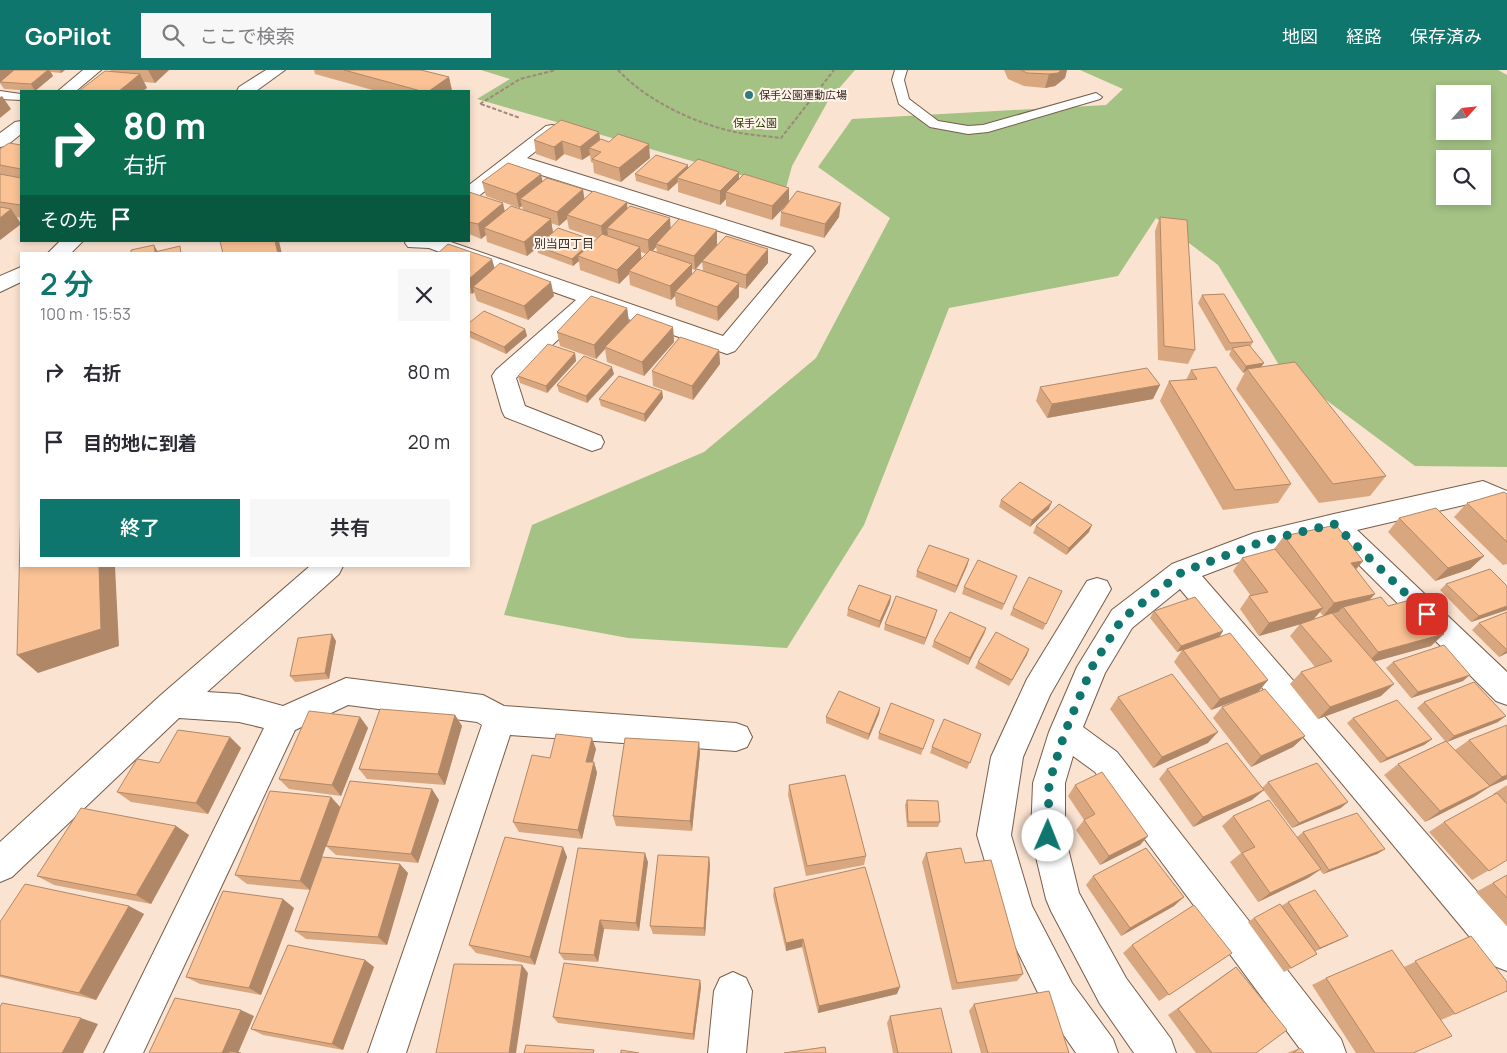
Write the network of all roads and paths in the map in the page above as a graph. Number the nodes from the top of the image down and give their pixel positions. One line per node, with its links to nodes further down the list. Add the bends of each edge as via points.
1 (93, 70): 7 (street)
2 (277, 70): 8 (street)
3 (556, 70): 13 (path, via 520,79 480,104)
4 (618, 70): 5 (path, via 656,99 705,123 735,132 781,138)
5 (834, 70)
6 (901, 70): 11 (lane, via 898,80 904,101 934,124 968,130 984,129)
7 (67, 90)
8 (247, 90)
9 (0, 96): 10 (lane)
10 (20, 97)
11 (1096, 97)
12 (20, 127): 14 (street)
13 (552, 130): 15 (street)
14 (0, 142)
15 (513, 160): 16 (street); 26 (street, via 805,251 727,346)
16 (470, 193)
17 (72, 242): 21 (street)
18 (431, 242): 20 (street)
19 (431, 242): 22 (street)
20 (414, 246)
21 (59, 252)
22 (461, 252)
23 (470, 255): 26 (street)
24 (20, 274): 25 (street)
25 (0, 285)
26 (591, 298): 27 (street, via 504,376 514,411)
27 (592, 442)
28 (1507, 504): 29 (street, via 1483,491)
29 (1334, 524): 31 (street, via 1264,541); 33 (street)
30 (328, 567): 34 (street)
31 (1182, 572): 37 (street, via 1122,619 1092,667); 40 (street)
32 (1097, 589): 45 (street, via 1038,688 1007,758 994,835 1016,912 1059,996)
33 (1507, 692)
34 (173, 704): 35 (street, via 239,708); 39 (street)
35 (284, 720): 36 (street, via 346,691 483,709); 42 (street)
36 (499, 720): 38 (street); 43 (street)
37 (1065, 732): 46 (street, via 1049,783 1048,836 1063,899 1113,991); 47 (street, via 1106,762)
38 (736, 737)
39 (0, 865)
40 (1507, 953)
41 (733, 991): 44 (street)
42 (123, 1053)
43 (388, 1053)
44 (727, 1053)
45 (1099, 1053)
46 (1157, 1053)
47 (1327, 1053)

